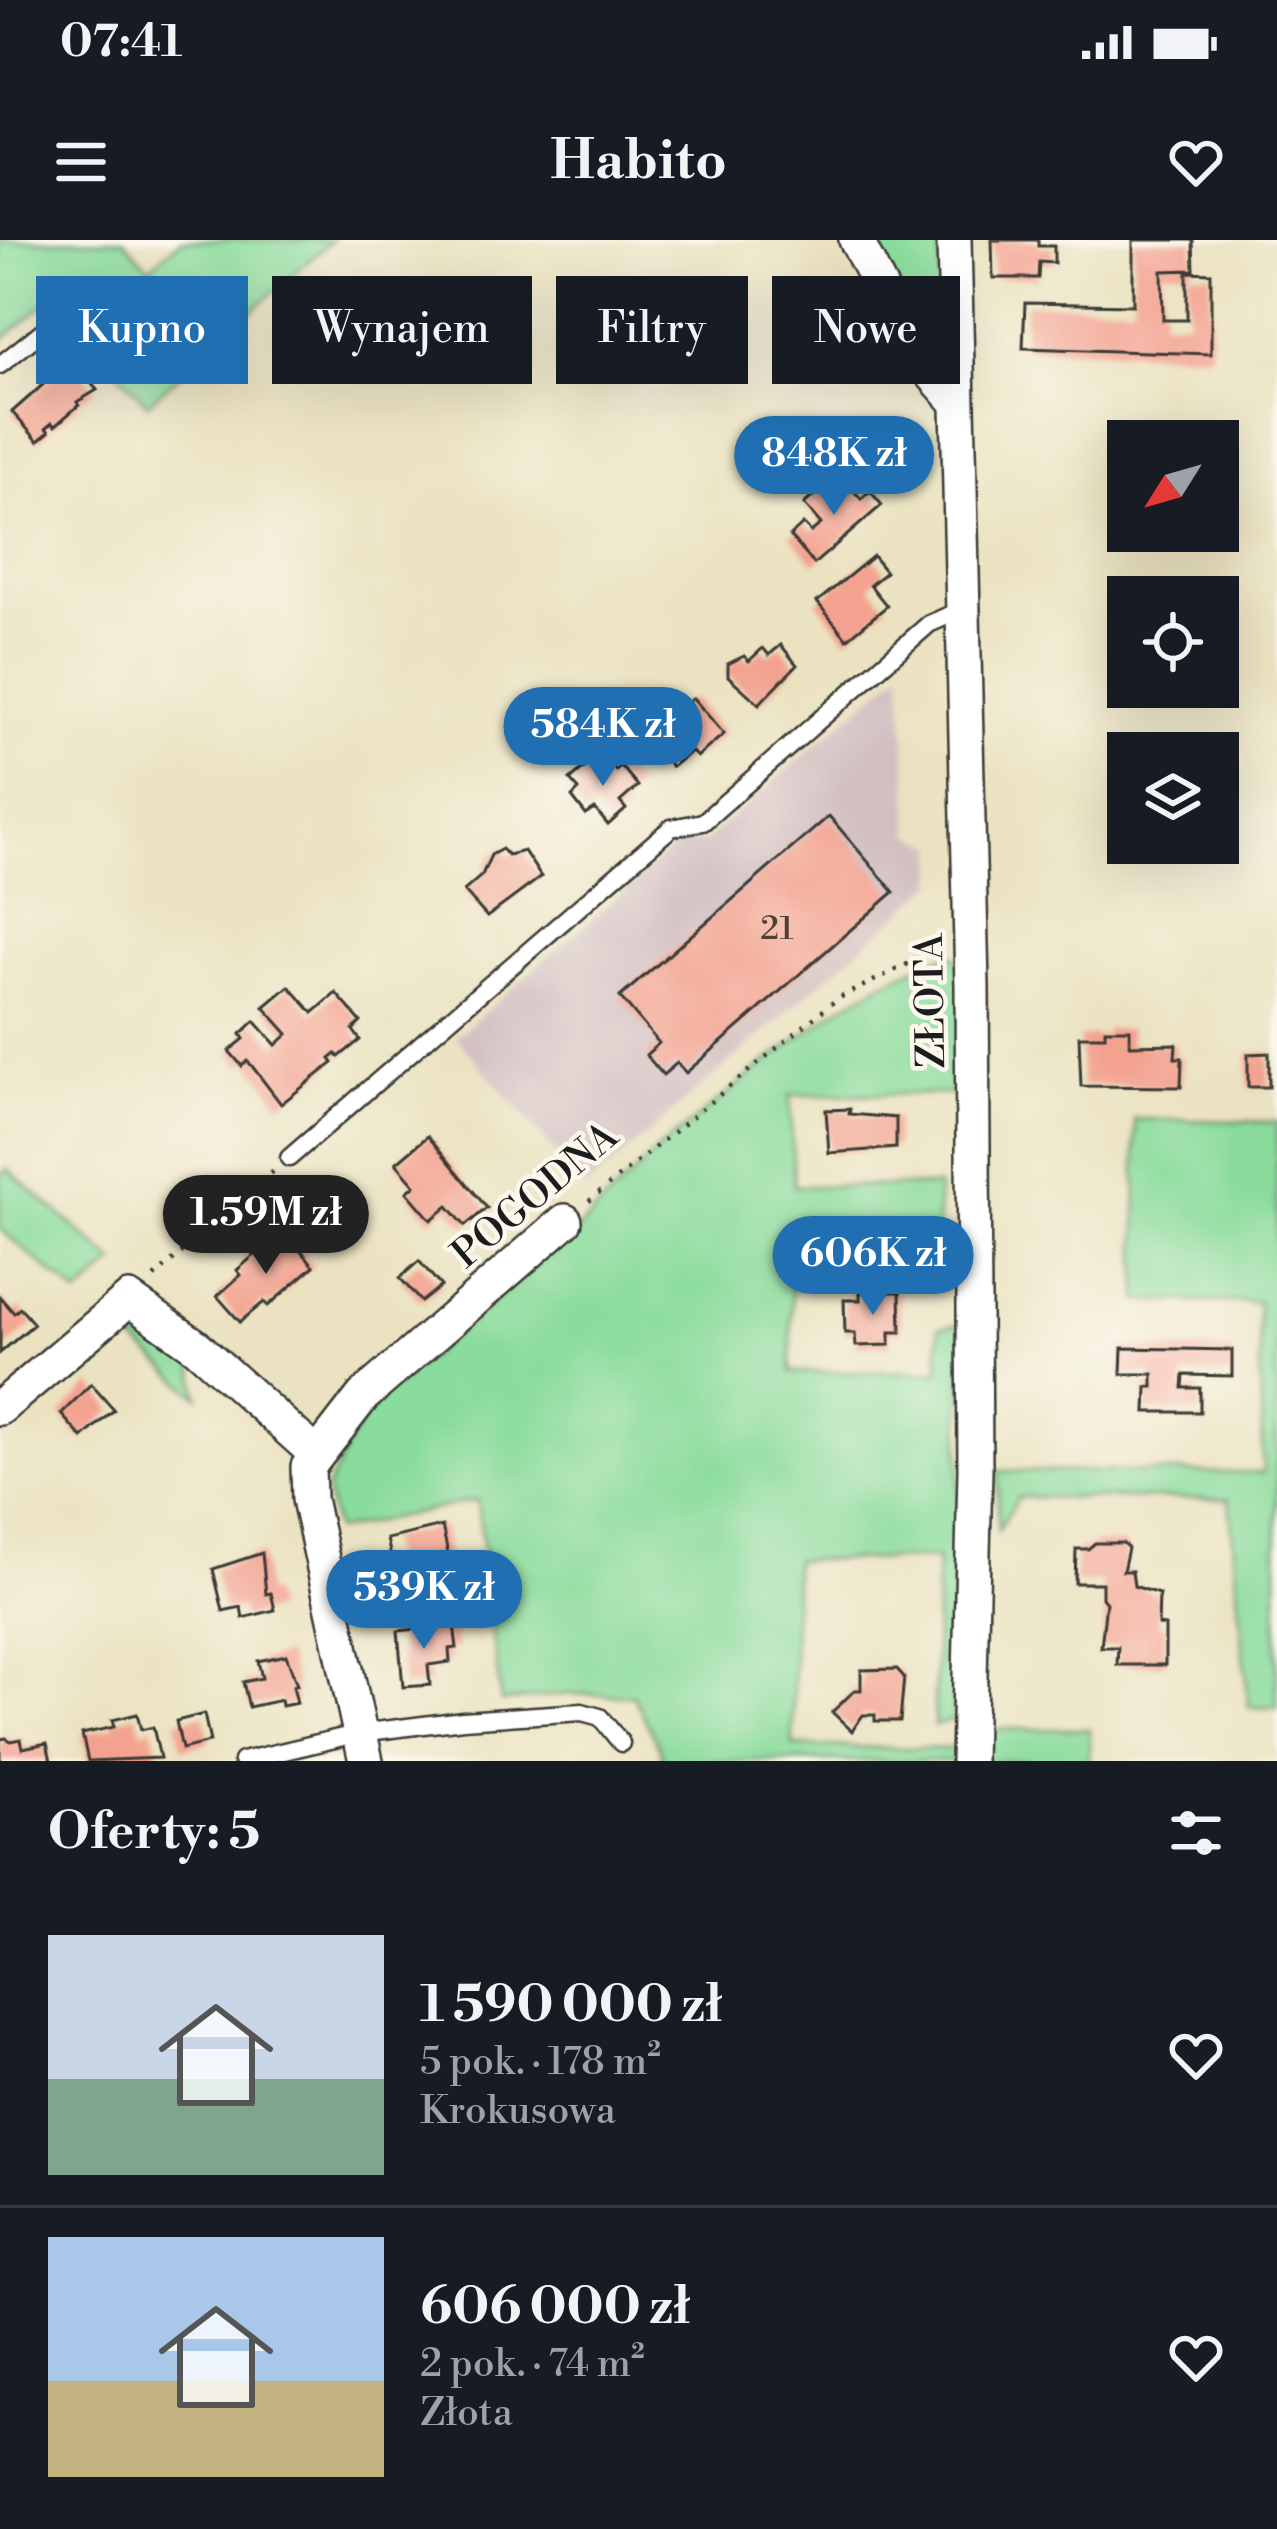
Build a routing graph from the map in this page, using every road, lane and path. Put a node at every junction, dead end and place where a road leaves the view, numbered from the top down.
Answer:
1 (856, 240) edge
2 (954, 240) edge
3 (36, 336) edge
4 (0, 365) edge
5 (957, 402) junction
6 (964, 609) junction
7 (971, 935) junction
8 (289, 1158) joint
9 (565, 1221) joint
10 (129, 1299) junction
11 (0, 1408) edge
12 (316, 1454) junction
13 (622, 1743) dead end
14 (363, 1747) edge
15 (242, 1761) edge
16 (968, 1761) edge

1 - 5 street
2 - 5 street, ZŁOTA
3 - 4 lane
5 - 6 street, ZŁOTA
6 - 7 street, ZŁOTA
6 - 8 lane
7 - 9 path, POGODNA
7 - 16 street, ZŁOTA
8 - 10 path
9 - 12 street, POGODNA
10 - 11 street
10 - 12 street
12 - 14 street
13 - 14 lane
14 - 15 lane

